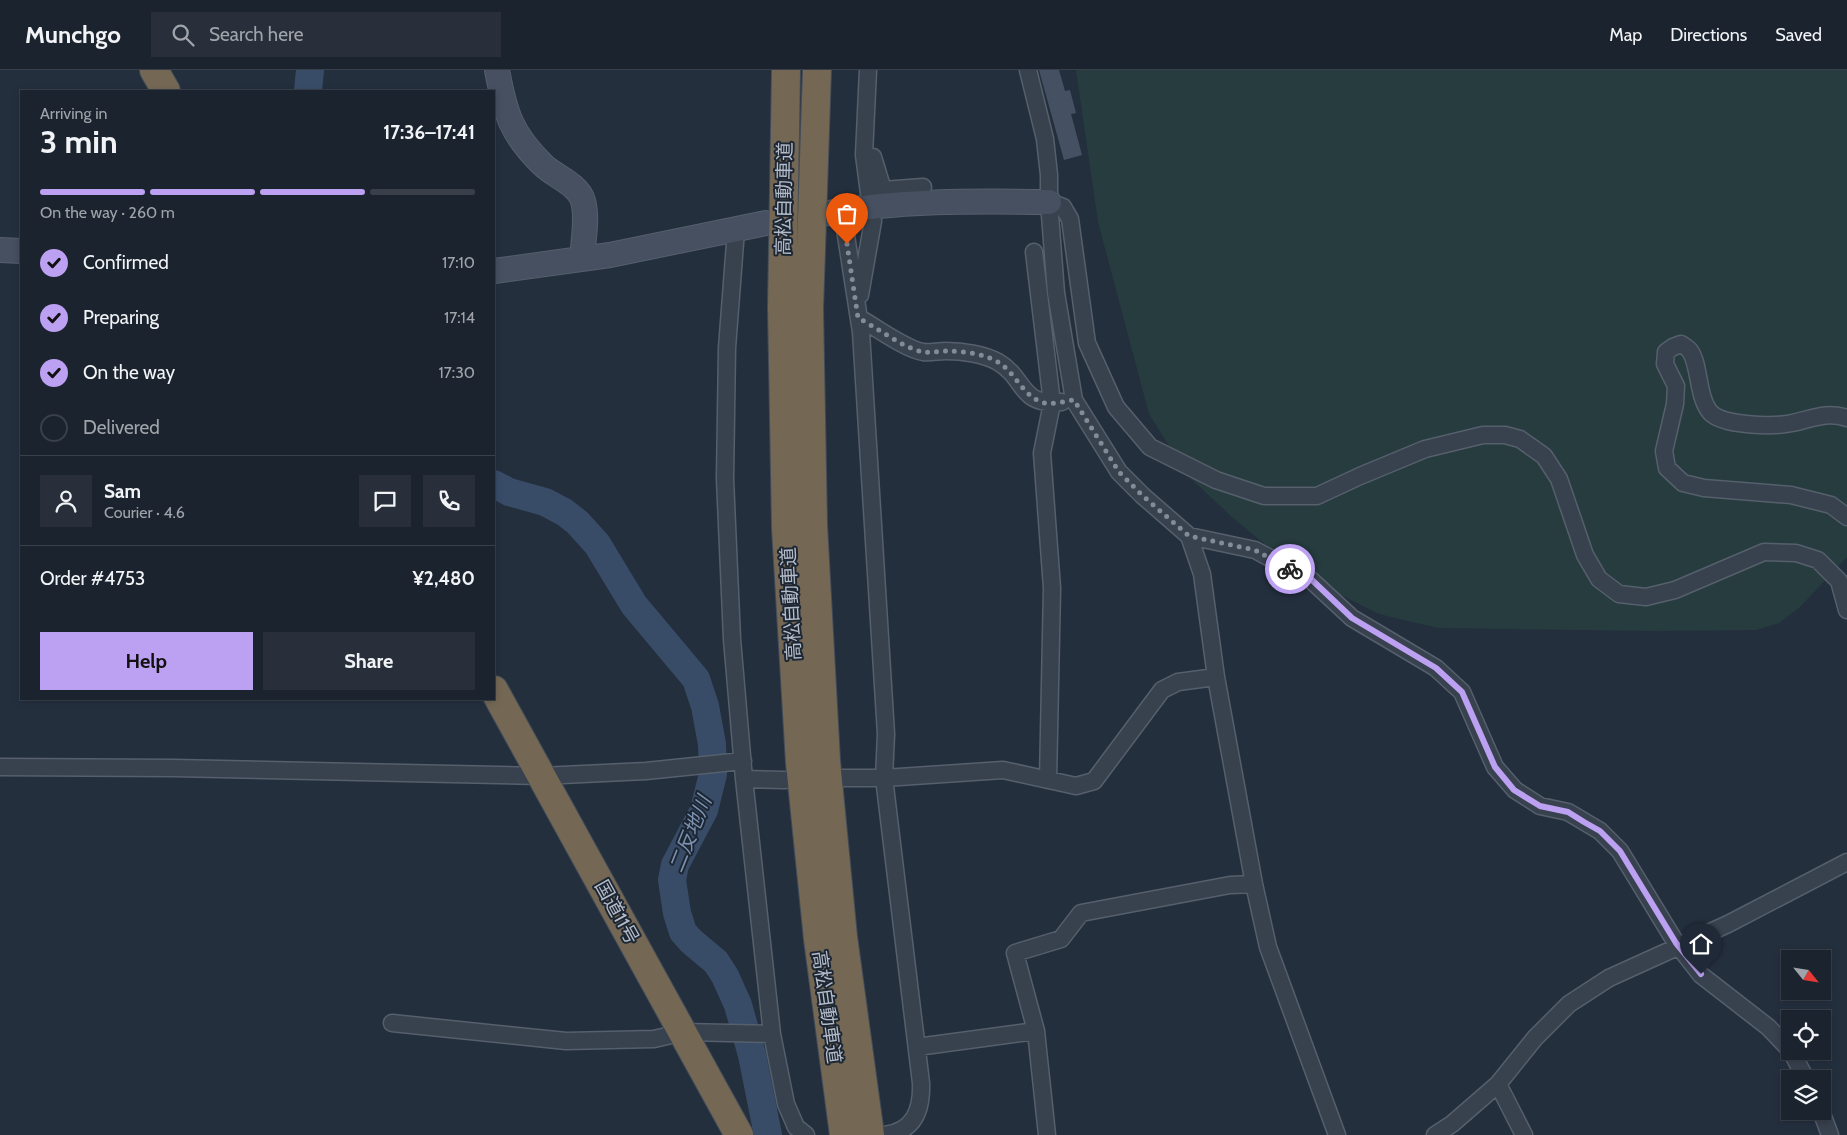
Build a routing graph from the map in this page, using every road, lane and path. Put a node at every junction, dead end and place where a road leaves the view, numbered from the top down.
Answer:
1 (154, 70) edge
2 (497, 70) edge
3 (786, 70) edge
4 (817, 70) edge
5 (868, 70) edge
6 (1028, 70) edge
7 (165, 90) edge
8 (865, 144) junction
9 (923, 187) dead end
10 (869, 193) dead end
11 (1049, 202) junction
12 (833, 212) joint
13 (872, 221) dead end
14 (766, 223) dead end
15 (736, 230) junction
16 (0, 250) edge
17 (20, 251) edge
18 (1034, 252) dead end
19 (582, 259) junction
20 (495, 271) edge
21 (858, 314) junction
22 (1074, 400) junction
23 (1052, 403) junction
24 (1847, 418) edge
25 (1847, 517) edge
26 (1189, 536) junction
27 (1847, 610) edge
28 (1216, 677) junction
29 (495, 692) edge
30 (743, 761) junction
31 (0, 767) edge
32 (541, 776) junction
33 (841, 778) dead end
34 (884, 778) junction
35 (744, 779) junction
36 (785, 780) dead end
37 (1048, 780) junction
38 (1847, 862) edge
39 (1254, 884) junction
40 (1678, 947) junction
41 (392, 1023) dead end
42 (1036, 1031) junction
43 (684, 1032) junction
44 (772, 1034) junction
45 (1781, 1041) edge
46 (917, 1047) junction
47 (1498, 1084) junction
48 (1824, 1120) edge
49 (872, 1133) edge
50 (739, 1135) edge
51 (806, 1135) edge
52 (1047, 1135) edge
53 (1337, 1135) edge
54 (1435, 1135) edge
55 (1524, 1135) edge
56 (1830, 1135) edge

1 - 7 highway
2 - 19 street
3 - 49 highway, 高松自動車道
4 - 49 highway, 高松自動車道
5 - 8 street
6 - 11 street
8 - 9 street
8 - 10 street
11 - 12 street
11 - 22 street
11 - 27 street
12 - 21 street
13 - 21 street
14 - 15 street
15 - 19 street
15 - 30 street
16 - 17 street
18 - 23 street
19 - 20 street
21 - 23 street
21 - 34 street
22 - 23 street
22 - 26 street
23 - 37 street
24 - 25 street
26 - 28 street
26 - 40 street
28 - 37 street
28 - 39 street
29 - 32 highway, 国道11号
30 - 32 street
30 - 35 street
31 - 32 street
32 - 43 highway, 国道11号
33 - 34 street
34 - 37 street
34 - 46 street
35 - 36 street
35 - 44 street
38 - 40 street
39 - 42 street
39 - 53 street
40 - 45 street
40 - 47 street
41 - 43 street
42 - 46 street
42 - 52 street
43 - 44 street
43 - 50 highway, 国道11号
44 - 51 street
46 - 49 street
47 - 54 street
47 - 55 street
48 - 56 street

